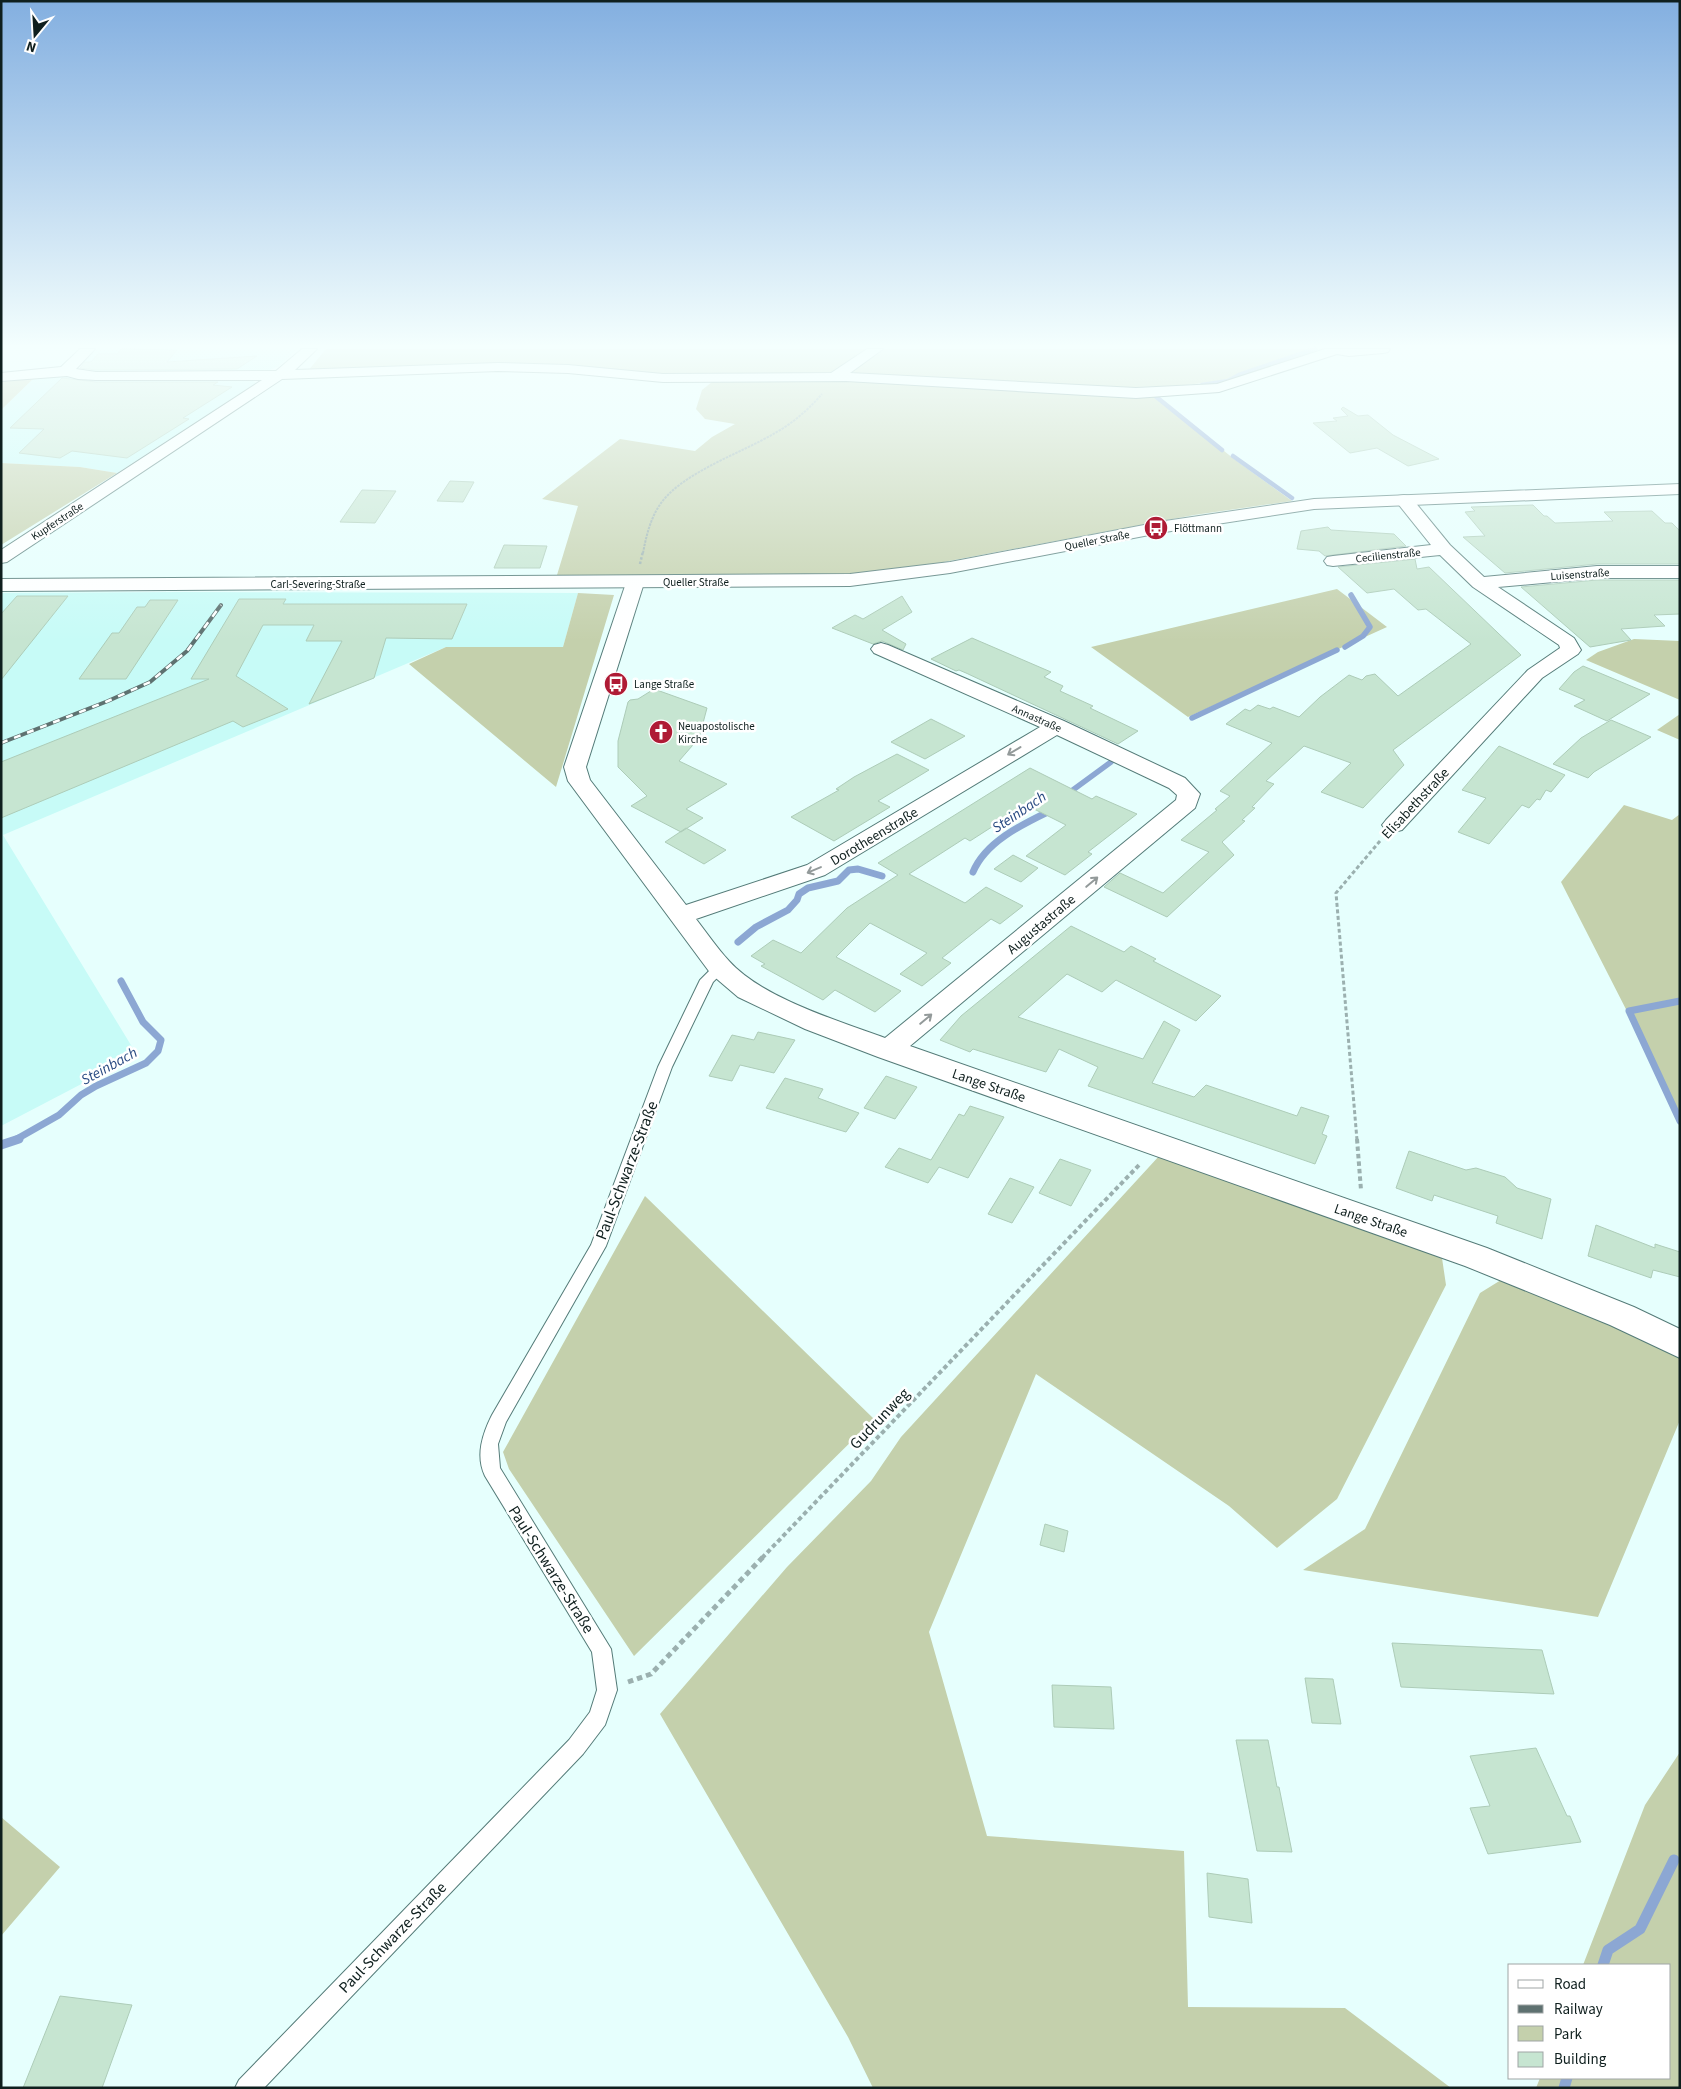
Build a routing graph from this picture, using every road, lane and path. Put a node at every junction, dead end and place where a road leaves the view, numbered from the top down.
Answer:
1 (171, 446) edge
2 (750, 446) edge
3 (1680, 489) edge
4 (1404, 500) junction
5 (1444, 549) junction
6 (1, 558) edge
7 (1333, 560) dead end
8 (1680, 572) edge
9 (636, 583) junction
10 (1480, 583) junction
11 (1, 585) edge
12 (881, 648) dead end
13 (1056, 726) junction
14 (1189, 794) joint
15 (1394, 825) joint
16 (680, 916) junction
17 (720, 968) junction
18 (888, 1050) junction
19 (1159, 1144) junction
20 (1363, 1217) junction
21 (1680, 1344) edge
22 (607, 1690) junction
23 (247, 2088) edge

1 - 6 street, Kupferstraße
2 - 9 path
3 - 4 street, Queller Straße
4 - 5 street, Elisabethstraße
4 - 9 street, Queller Straße
5 - 7 street, Cecilienstraße
5 - 10 street, Elisabethstraße
8 - 10 street, Luisenstraße
9 - 11 street, Carl-Severing-Straße
9 - 16 street, Lange Straße
10 - 15 street, Elisabethstraße
12 - 13 street, Annastraße
13 - 14 street, Annastraße
13 -> 16 street, Dorotheenstraße
18 -> 14 street, Augustastraße
15 - 20 path, Elisabethstraße
16 - 17 street, Lange Straße
17 - 18 street, Lange Straße
17 - 22 lane, Paul-Schwarze-Straße
18 - 19 street, Lange Straße
19 - 20 street, Lange Straße
19 - 22 path, Gudrunweg
20 - 21 street, Lange Straße
22 - 23 lane, Paul-Schwarze-Straße

